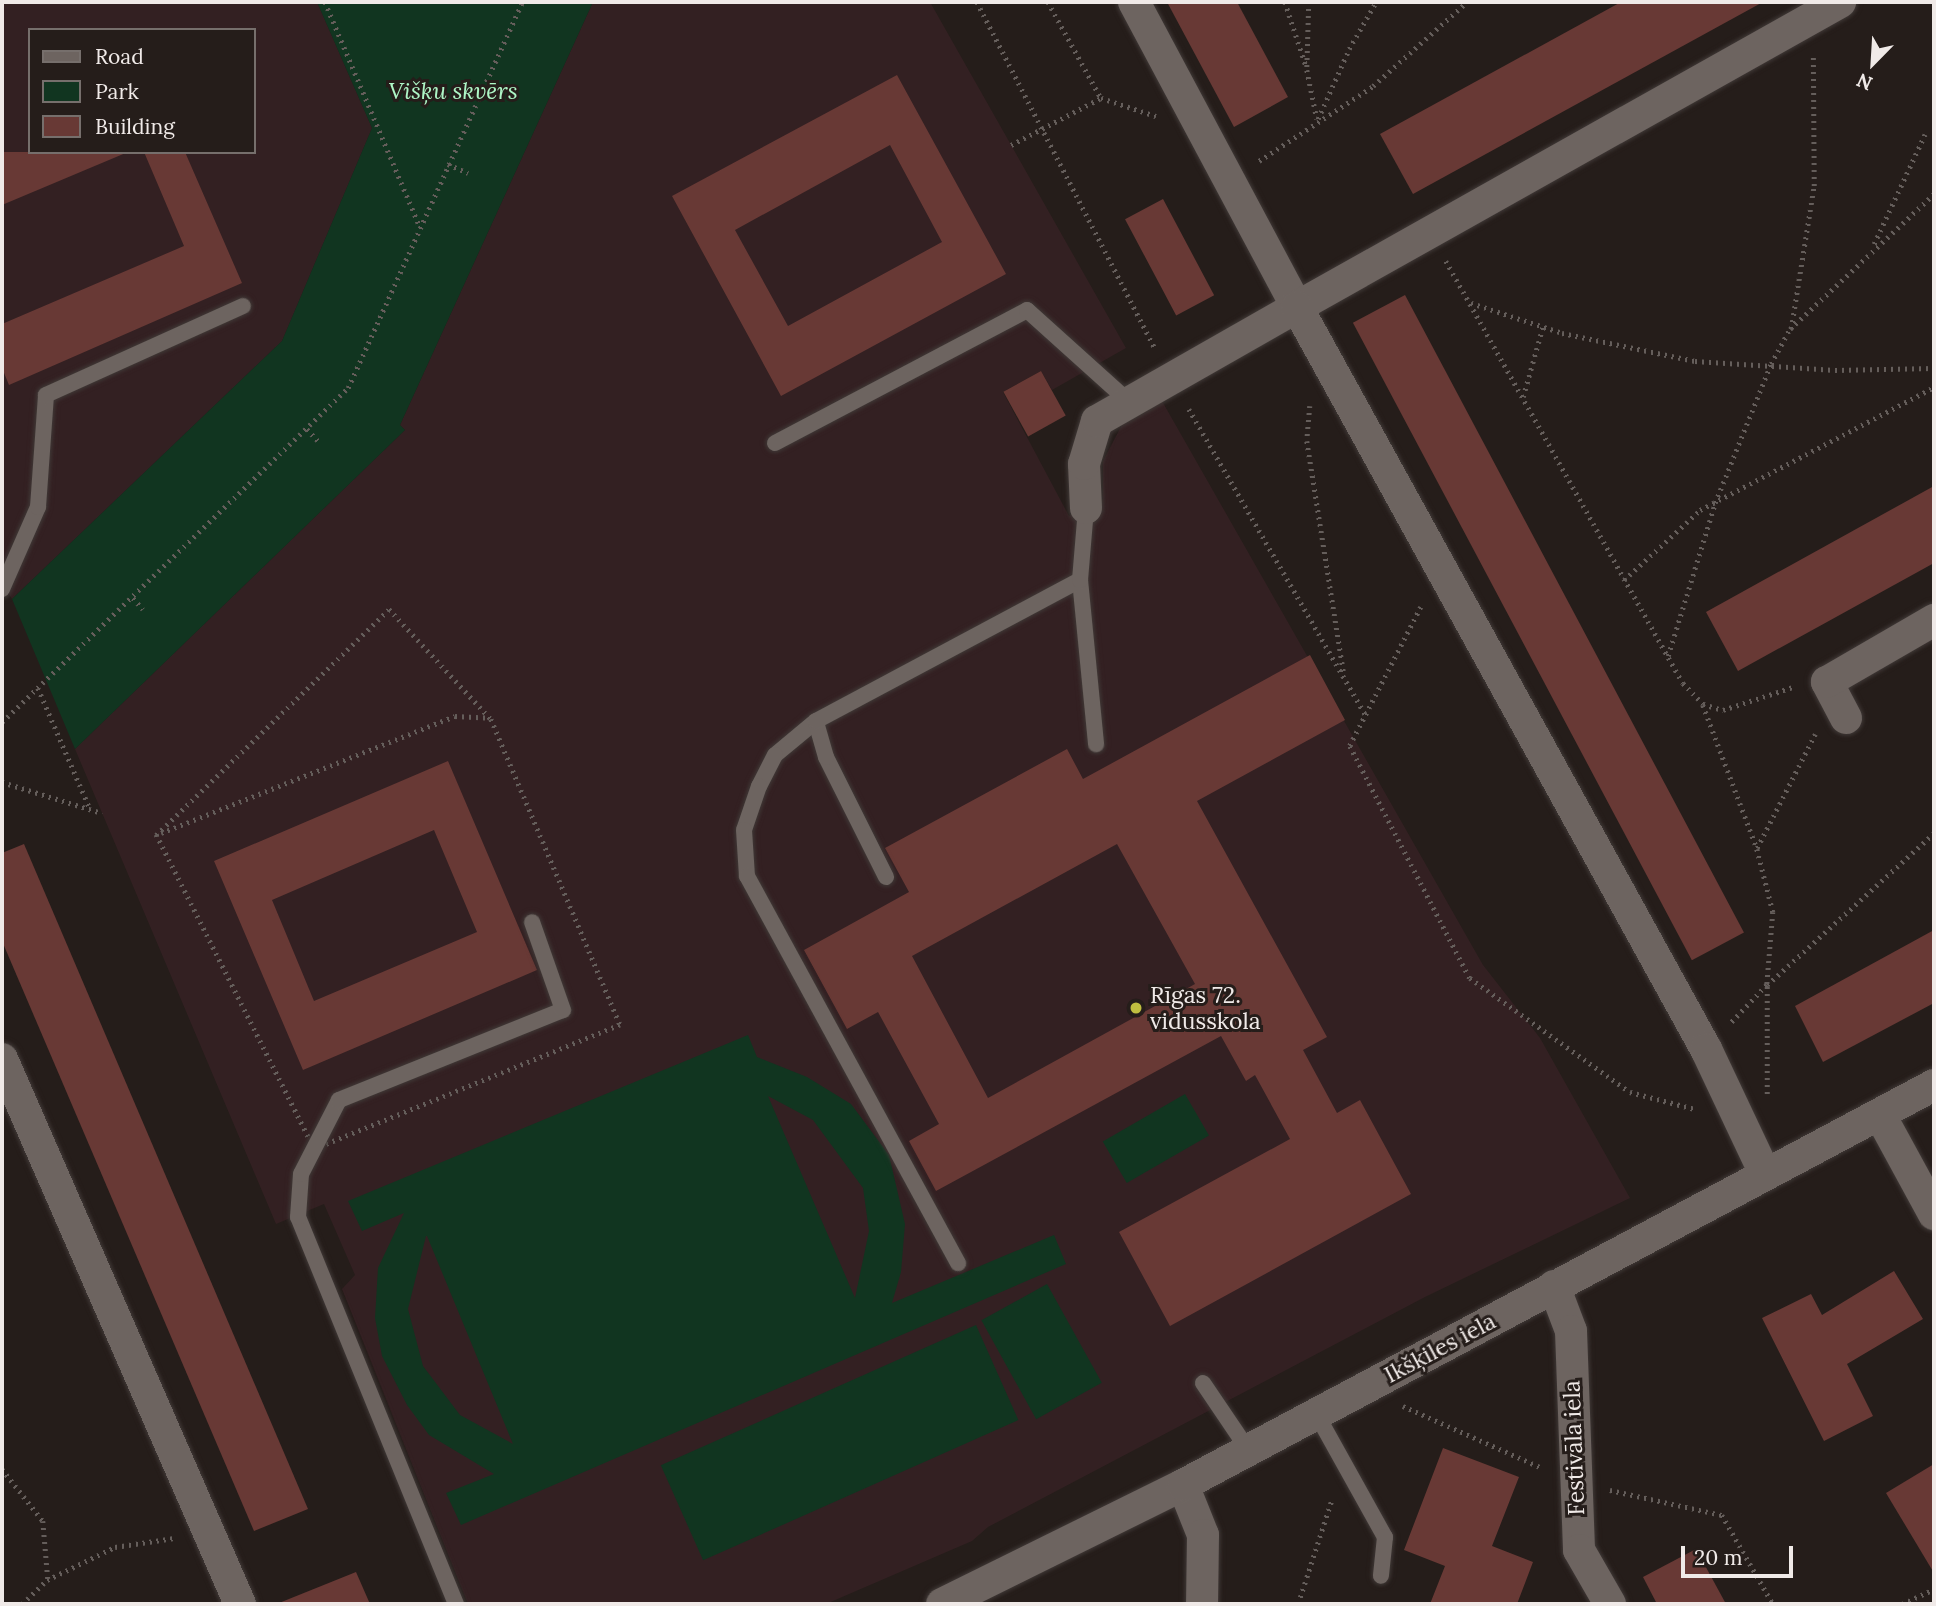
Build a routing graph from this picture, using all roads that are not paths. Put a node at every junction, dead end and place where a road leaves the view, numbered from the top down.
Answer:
1 (1135, 2) edge
2 (1840, 2) edge
3 (243, 306) dead end
4 (1297, 307) junction
5 (1128, 401) junction
6 (775, 443) dead end
7 (1086, 508) joint
8 (1080, 580) junction
9 (2, 589) edge
10 (1934, 620) edge
11 (1838, 703) road end
12 (816, 721) junction
13 (1096, 744) dead end
14 (886, 877) dead end
15 (532, 922) dead end
16 (2, 1059) edge
17 (1934, 1086) edge
18 (12, 1109) edge
19 (1881, 1115) junction
20 (1765, 1174) junction
21 (1934, 1214) edge
22 (958, 1264) dead end
23 (1554, 1286) junction
24 (1203, 1383) dead end
25 (1317, 1415) junction
26 (1249, 1451) junction
27 (1183, 1485) junction
28 (1381, 1576) dead end
29 (240, 1604) edge
30 (456, 1604) edge
31 (942, 1604) edge
32 (1202, 1604) edge
33 (1610, 1604) edge

1 - 4 street
2 - 4 street
3 - 9 lane
4 - 5 street
4 - 20 street
5 - 6 lane
5 - 7 street
7 - 8 lane
8 - 12 lane
8 - 13 lane
10 - 11 street
12 - 14 lane
12 - 22 lane
15 - 30 lane
16 - 18 street
17 - 19 street, Ikšķiles iela
18 - 29 street
19 - 20 street, Ikšķiles iela
19 - 21 street
20 - 23 street, Ikšķiles iela
23 - 25 street, Ikšķiles iela
23 - 33 street, Festivāla iela
24 - 26 lane
25 - 26 street, Ikšķiles iela
25 - 28 lane
26 - 27 street, Ikšķiles iela
27 - 31 street, Ikšķiles iela
27 - 32 street

